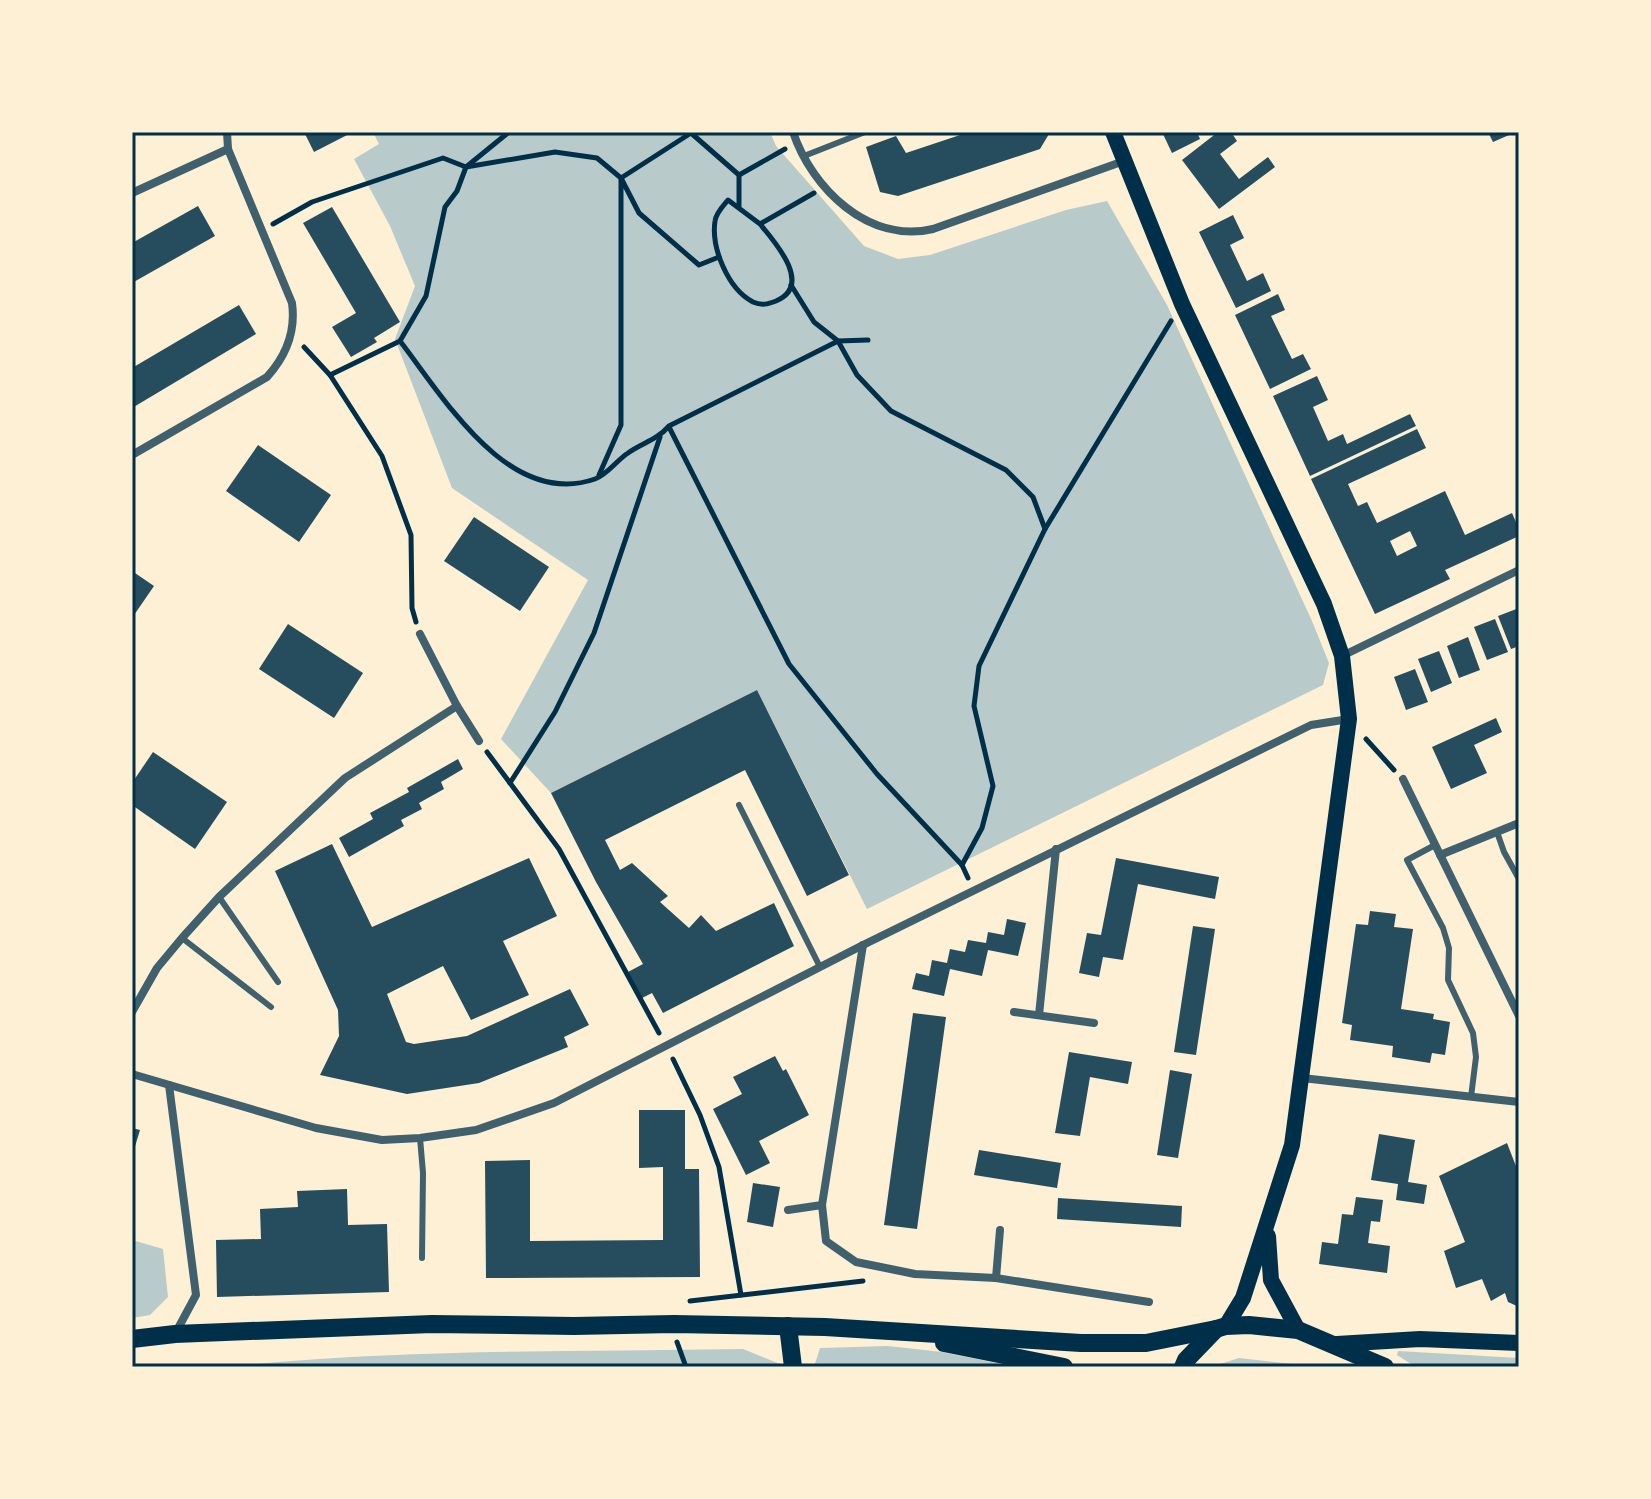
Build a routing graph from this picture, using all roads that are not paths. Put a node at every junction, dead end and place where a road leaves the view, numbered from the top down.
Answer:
1 (227, 132) edge
2 (793, 132) edge
3 (865, 132) edge
4 (1113, 132) edge
5 (228, 149) junction
6 (804, 156) junction
7 (1124, 161) junction
8 (132, 193) edge
9 (132, 455) edge
10 (1519, 570) edge
11 (420, 634) road end
12 (1342, 656) junction
13 (457, 706) junction
14 (1349, 719) junction
15 (479, 741) road end
16 (1403, 779) road end
17 (739, 805) dead end
18 (1519, 823) edge
19 (1497, 832) junction
20 (1435, 845) junction
21 (1056, 849) junction
22 (1440, 855) junction
23 (1519, 879) edge
24 (219, 897) junction
25 (182, 938) junction
26 (863, 945) junction
27 (820, 967) junction
28 (278, 982) dead end
29 (271, 1007) dead end
30 (132, 1012) edge
31 (1014, 1012) dead end
32 (1039, 1015) junction
33 (1519, 1016) edge
34 (1094, 1023) dead end
35 (132, 1074) edge
36 (1302, 1078) junction
37 (169, 1085) junction
38 (1471, 1097) junction
39 (1519, 1102) edge
40 (420, 1138) junction
41 (822, 1205) junction
42 (788, 1210) dead end
43 (1267, 1227) junction
44 (1000, 1230) dead end
45 (422, 1258) dead end
46 (996, 1278) junction
47 (1149, 1302) dead end
48 (788, 1326) junction
49 (1221, 1328) junction
50 (862, 1329) junction
51 (1298, 1330) junction
52 (175, 1334) junction
53 (132, 1339) edge
54 (1519, 1343) edge
55 (1337, 1344) junction
56 (793, 1367) edge
57 (1064, 1367) edge
58 (1183, 1367) edge
59 (1385, 1367) edge

1 - 5 street
2 - 6 street
3 - 6 lane
4 - 7 main road
5 - 8 street
5 - 9 street
6 - 7 street
7 - 12 main road
10 - 12 street
11 - 13 street
12 - 14 main road
13 - 15 street
13 - 24 street
14 - 21 street
14 - 36 main road
16 - 20 street
17 - 27 lane
18 - 19 street
19 - 22 street
19 - 23 lane
20 - 22 street
20 - 38 lane
21 - 26 street
21 - 32 street
22 - 33 street
24 - 25 street
24 - 28 lane
25 - 29 lane
25 - 30 street
26 - 27 street
26 - 41 street
27 - 40 street
31 - 32 street
32 - 34 street
35 - 37 street
36 - 38 street
36 - 43 main road
37 - 40 street
37 - 52 street
38 - 39 street
40 - 45 lane
41 - 42 street
41 - 46 street
43 - 49 main road
43 - 51 main road
44 - 46 street
46 - 47 street
48 - 50 highway
48 - 52 highway
48 - 56 highway
49 - 50 highway
49 - 51 highway
49 - 58 highway
50 - 57 highway
51 - 55 highway
52 - 53 highway
54 - 55 main road
55 - 59 highway

